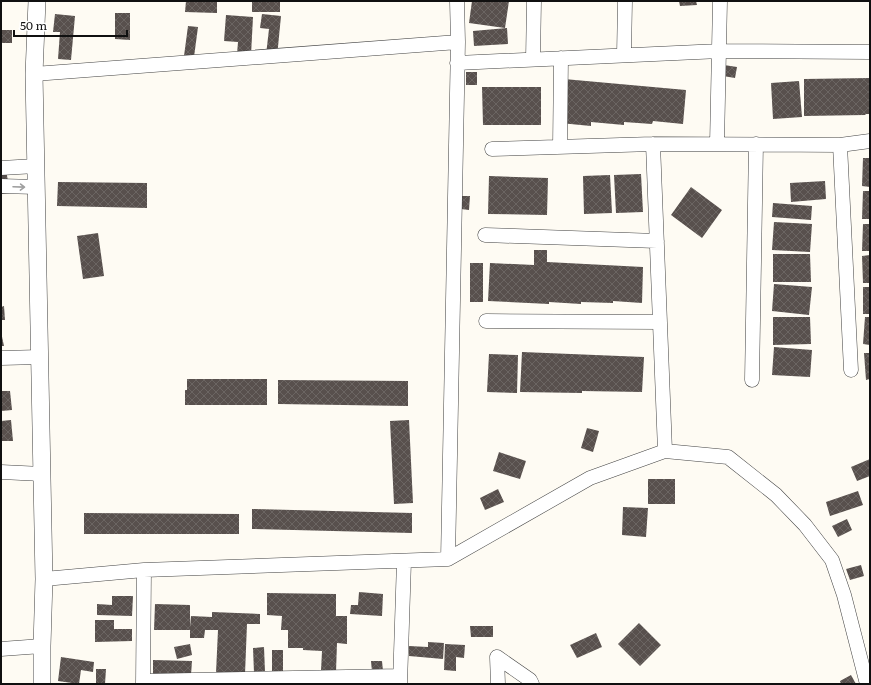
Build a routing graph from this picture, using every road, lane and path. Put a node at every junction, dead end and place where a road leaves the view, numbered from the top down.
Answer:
1 (37, 1) edge
2 (458, 1) edge
3 (534, 1) edge
4 (625, 1) edge
5 (720, 1) edge
6 (458, 42) junction
7 (720, 51) junction
8 (870, 52) edge
9 (624, 55) junction
10 (561, 58) junction
11 (533, 59) junction
12 (457, 63) junction
13 (34, 74) junction
14 (870, 141) edge
15 (653, 144) junction
16 (717, 144) junction
17 (756, 144) junction
18 (840, 144) junction
19 (560, 146) junction
20 (492, 149) dead end
21 (36, 166) junction
22 (1, 168) edge
23 (1, 186) edge
24 (36, 187) junction
25 (485, 235) dead end
26 (657, 241) junction
27 (486, 321) dead end
28 (660, 322) junction
29 (40, 357) junction
30 (1, 358) edge
31 (851, 370) dead end
32 (752, 380) dead end
33 (666, 451) junction
34 (1, 472) edge
35 (42, 474) junction
36 (448, 559) junction
37 (404, 560) junction
38 (144, 570) junction
39 (44, 579) junction
40 (42, 646) junction
41 (1, 649) edge
42 (400, 680) edge
43 (143, 683) edge
44 (42, 684) edge
45 (498, 684) edge
46 (532, 684) edge
47 (867, 684) edge

1 - 13 street
2 - 6 street
3 - 11 street
4 - 9 street
5 - 7 street
6 - 12 street
6 - 13 street
7 - 8 street
7 - 9 street
7 - 16 street
9 - 10 street
10 - 11 street
10 - 19 street
11 - 12 street
12 - 36 street
13 - 21 street
14 - 18 street
15 - 16 street
15 - 19 street
15 - 26 street
16 - 17 street
17 - 18 street
17 - 32 street
18 - 31 street
19 - 20 street
21 - 22 street
21 - 24 street
23 -> 24 street
24 - 29 street
25 - 26 street
26 - 28 street
27 - 28 street
28 - 33 street
29 - 30 street
29 - 35 street
33 - 36 street
33 - 47 street
34 - 35 street
35 - 39 street
36 - 37 street
37 - 38 street
37 - 42 street
38 - 39 street
38 - 43 street
39 - 40 street
40 - 41 street
40 - 44 street
42 - 43 street
45 - 46 street

